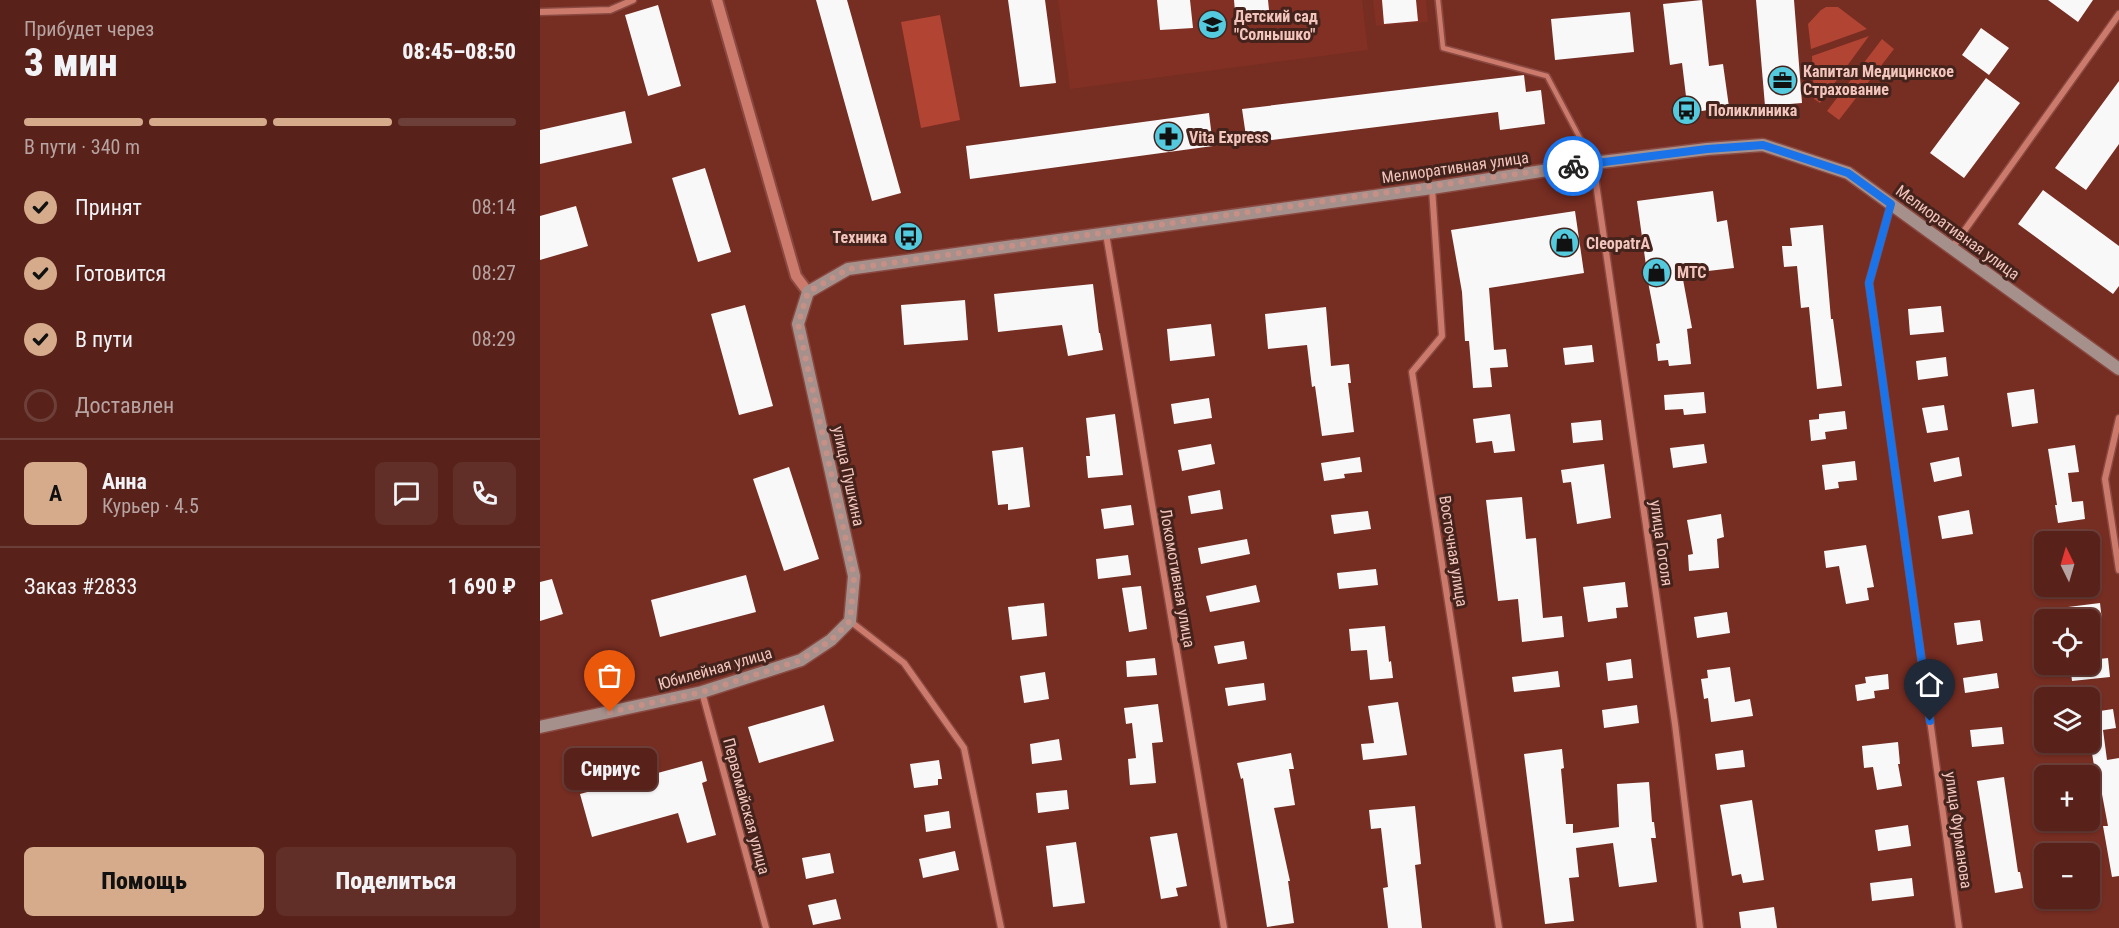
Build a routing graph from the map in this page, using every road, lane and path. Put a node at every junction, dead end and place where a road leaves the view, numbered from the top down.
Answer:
1 (633, 0) edge
2 (717, 0) edge
3 (1438, 0) edge
4 (540, 12) edge
5 (2119, 14) edge
6 (1593, 163) junction
7 (1432, 188) junction
8 (1891, 204) junction
9 (1106, 233) junction
10 (1952, 248) junction
11 (808, 292) junction
12 (2119, 369) edge
13 (2119, 418) edge
14 (2119, 570) edge
15 (850, 621) junction
16 (702, 692) junction
17 (540, 727) edge
18 (766, 928) edge
19 (1001, 928) edge
20 (1224, 928) edge
21 (1499, 928) edge
22 (1700, 928) edge
23 (1959, 928) edge

1 - 4 street
2 - 11 street
3 - 6 lane
5 - 10 street
6 - 7 main road, Мелиоративная улица
6 - 8 main road, Мелиоративная улица
6 - 22 street, улица Гоголя
7 - 9 main road, Мелиоративная улица
7 - 21 street, Восточная улица
8 - 10 main road, Мелиоративная улица
8 - 23 street, улица Фурманова
9 - 11 main road, Мелиоративная улица
9 - 20 street, Локомотивная улица
10 - 12 main road, Мелиоративная улица
11 - 15 main road, улица Пушкина
13 - 14 street
15 - 16 main road, Юбилейная улица
15 - 19 street
16 - 17 main road, Юбилейная улица
16 - 18 street, Первомайская улица

